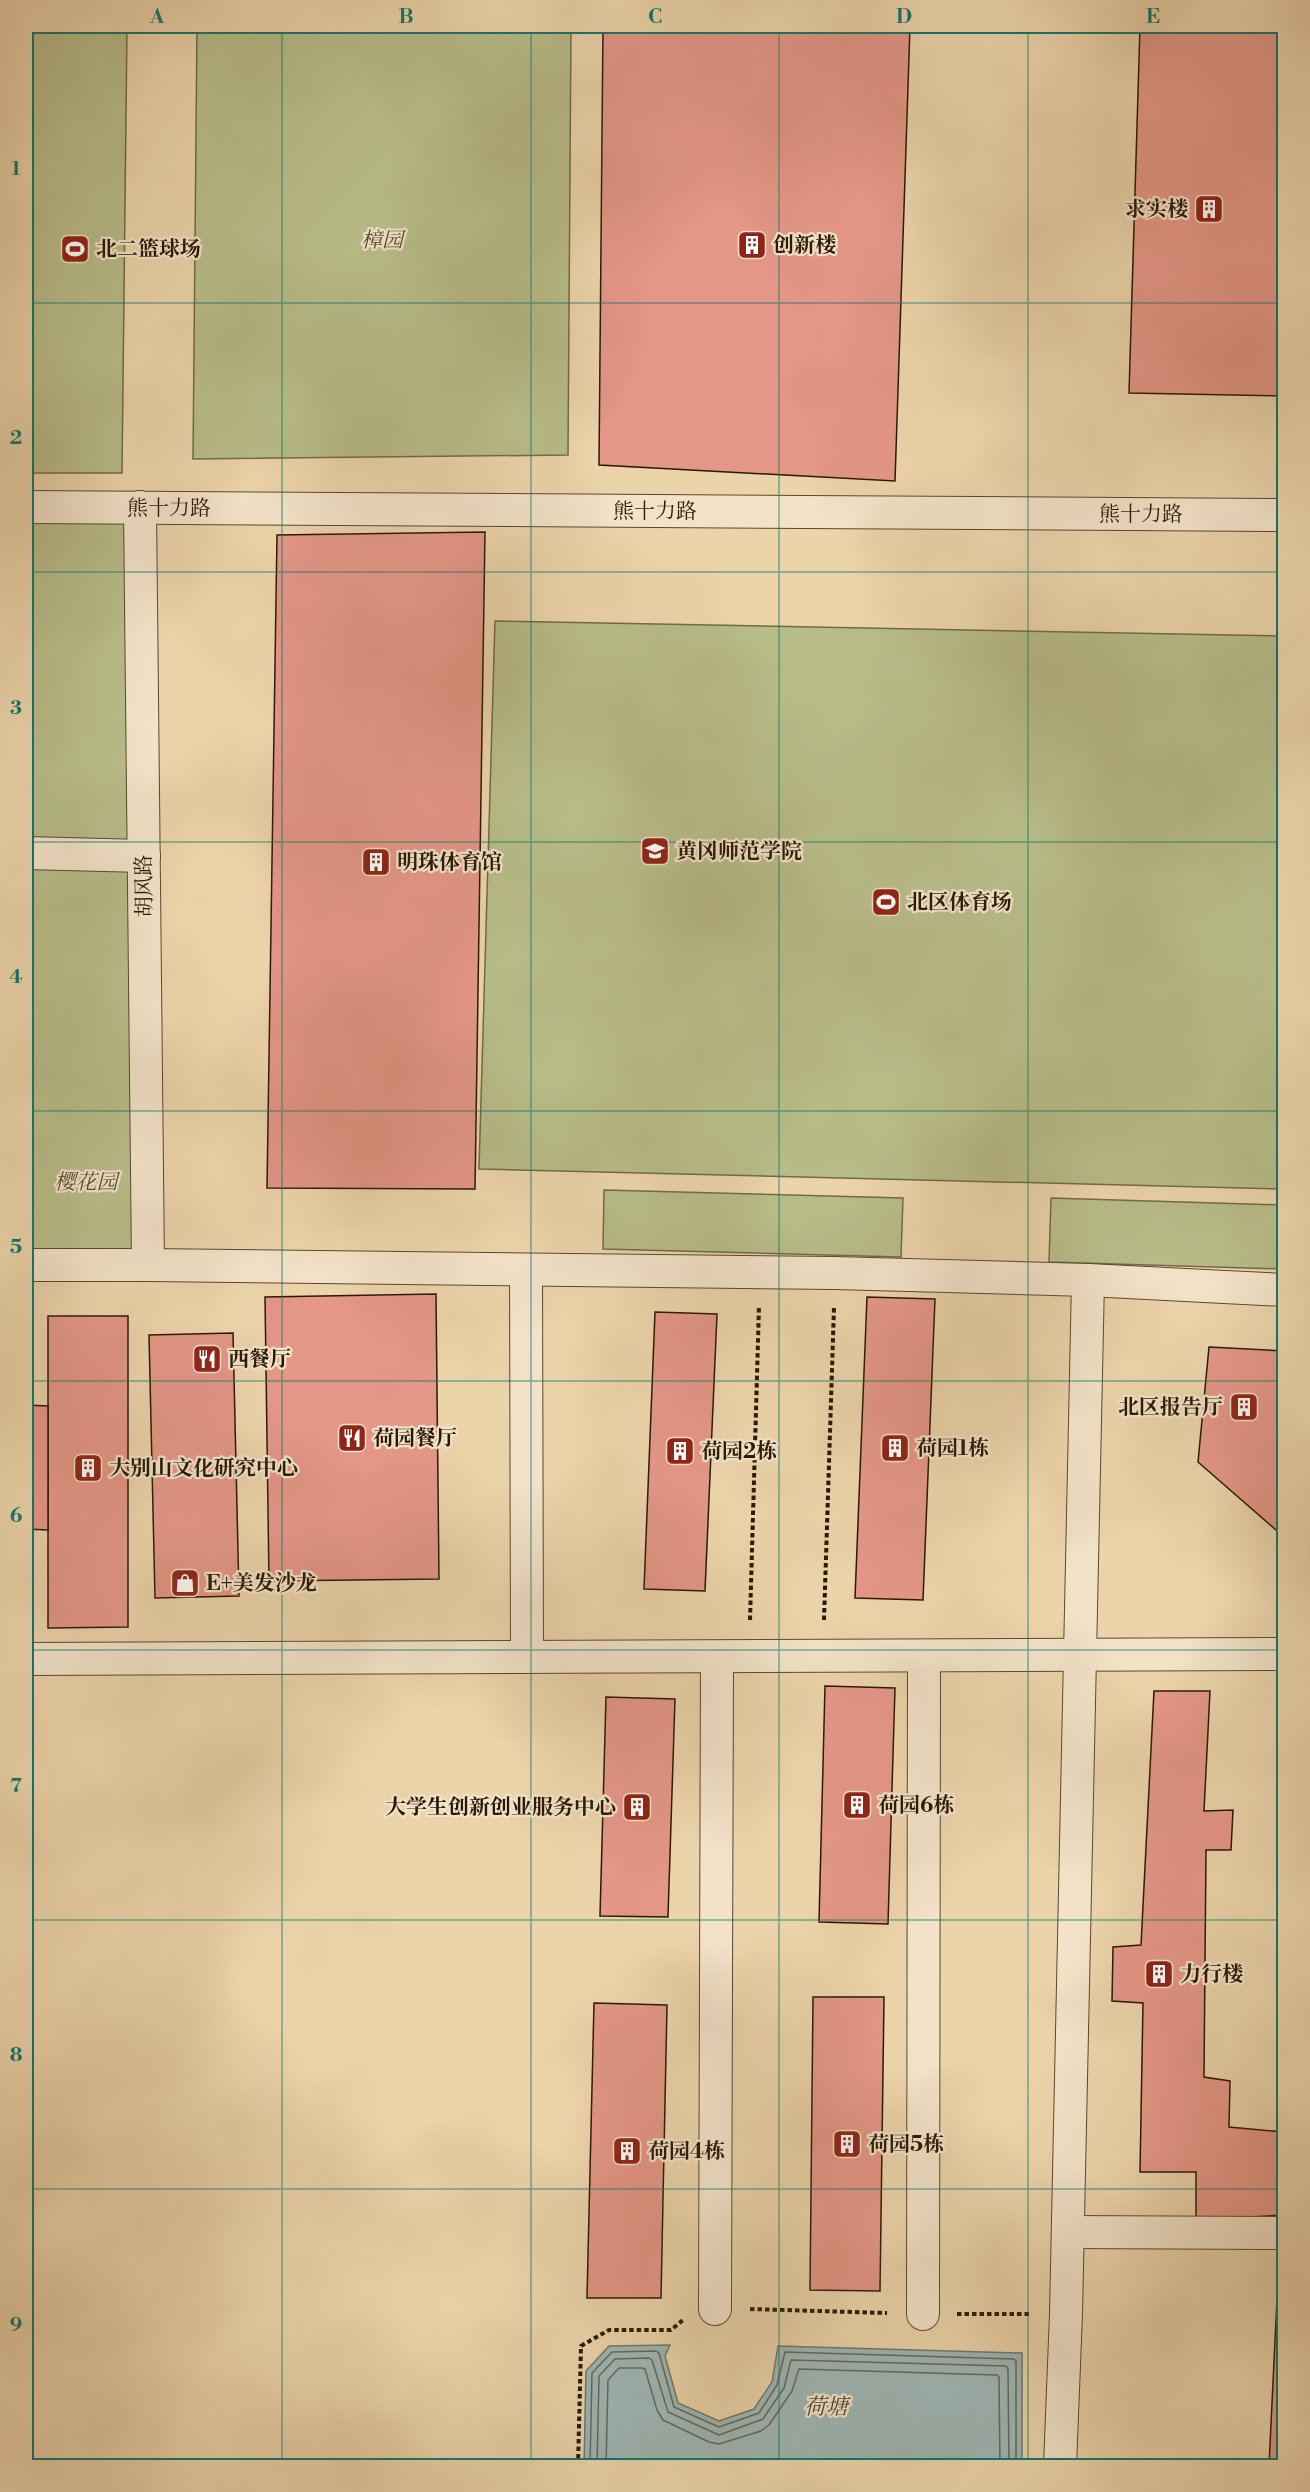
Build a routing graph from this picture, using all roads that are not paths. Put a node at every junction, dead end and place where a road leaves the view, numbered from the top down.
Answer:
1 (26, 507) edge
2 (140, 507) junction
3 (1284, 515) edge
4 (26, 853) edge
5 (144, 856) junction
6 (26, 1265) edge
7 (148, 1265) junction
8 (526, 1270) junction
9 (1088, 1280) junction
10 (1284, 1290) edge
11 (1284, 1654) edge
12 (1080, 1655) junction
13 (924, 1656) junction
14 (717, 1657) junction
15 (527, 1658) junction
16 (26, 1659) edge
17 (1068, 2232) junction
18 (1284, 2233) edge
19 (715, 2308) road end
20 (923, 2314) road end
21 (1060, 2466) edge

1 - 2 street, 熊十力路
2 - 3 street, 熊十力路
2 - 5 street, 胡风路
4 - 5 street
5 - 7 street, 胡风路
6 - 7 street
7 - 8 street
8 - 9 street
8 - 15 street
9 - 10 street
9 - 12 street
11 - 12 street
12 - 13 street
12 - 17 street
13 - 14 street
13 - 20 street
14 - 15 street
14 - 19 street
15 - 16 street
17 - 18 street
17 - 21 street

